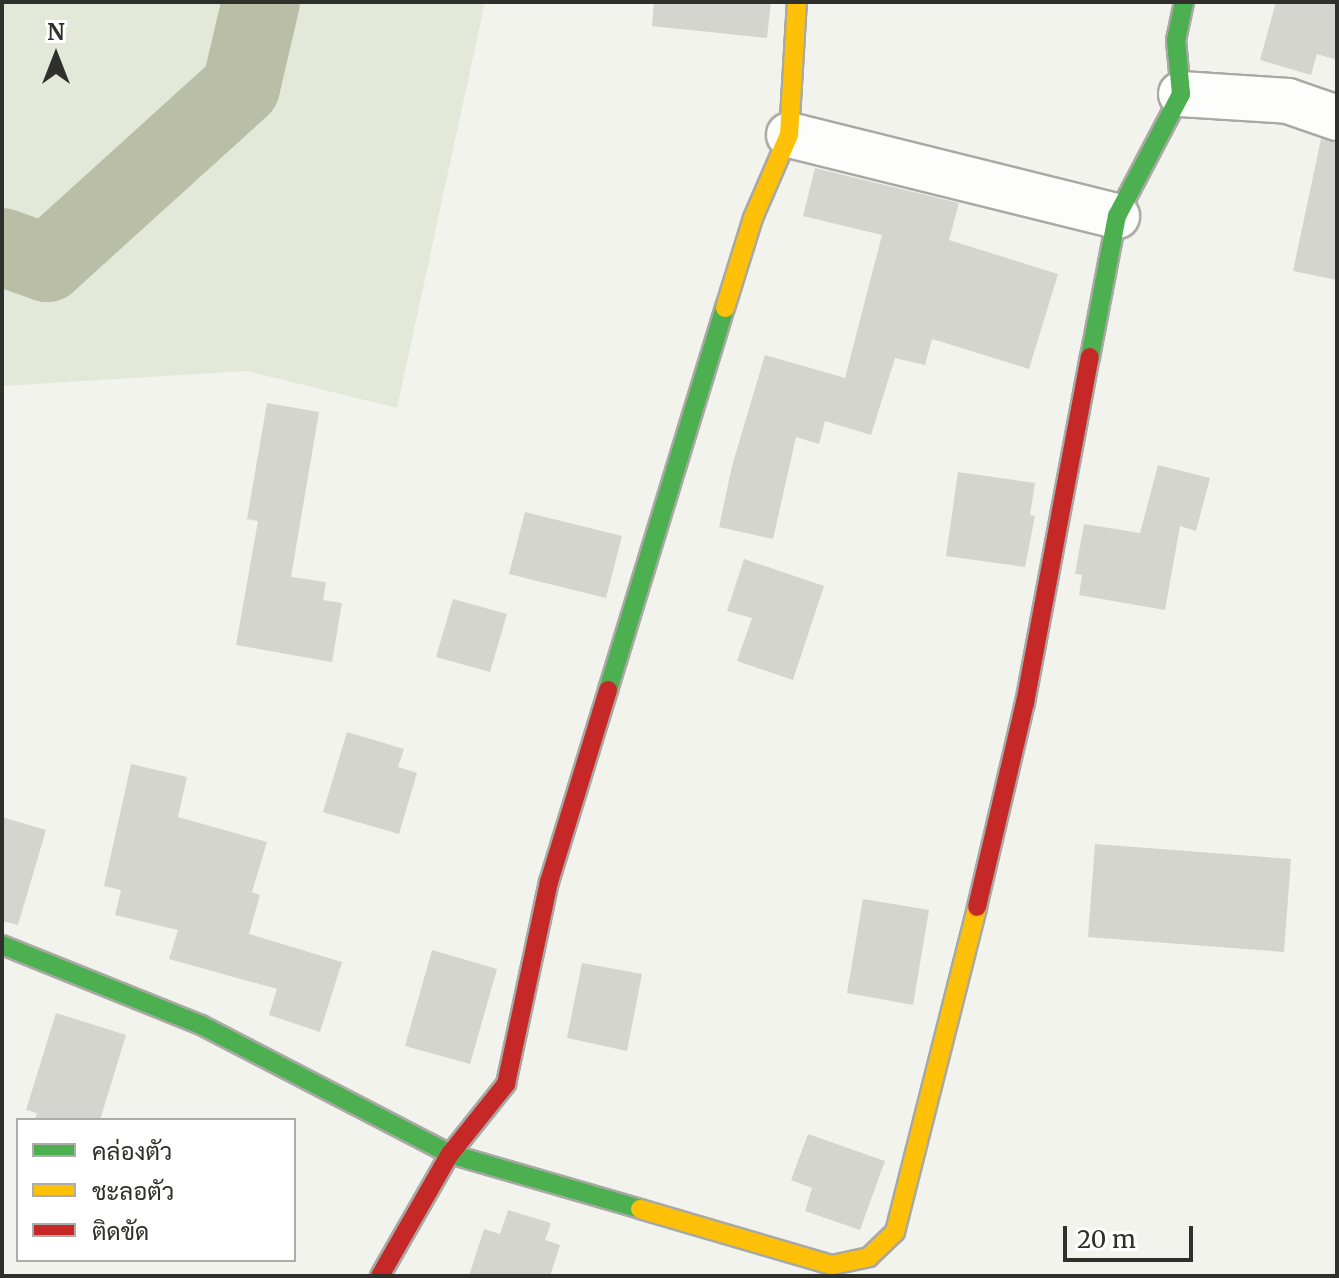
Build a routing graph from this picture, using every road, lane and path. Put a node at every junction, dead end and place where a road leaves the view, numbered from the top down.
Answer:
1 (797, 2) edge
2 (1184, 2) edge
3 (1181, 94) junction
4 (1337, 118) edge
5 (789, 135) junction
6 (1117, 216) junction
7 (2, 945) edge
8 (450, 1154) junction
9 (380, 1276) edge

1 - 5 street
2 - 3 street
3 - 4 street
3 - 6 street
5 - 6 street
5 - 8 street
6 - 8 street
7 - 8 street
8 - 9 street

